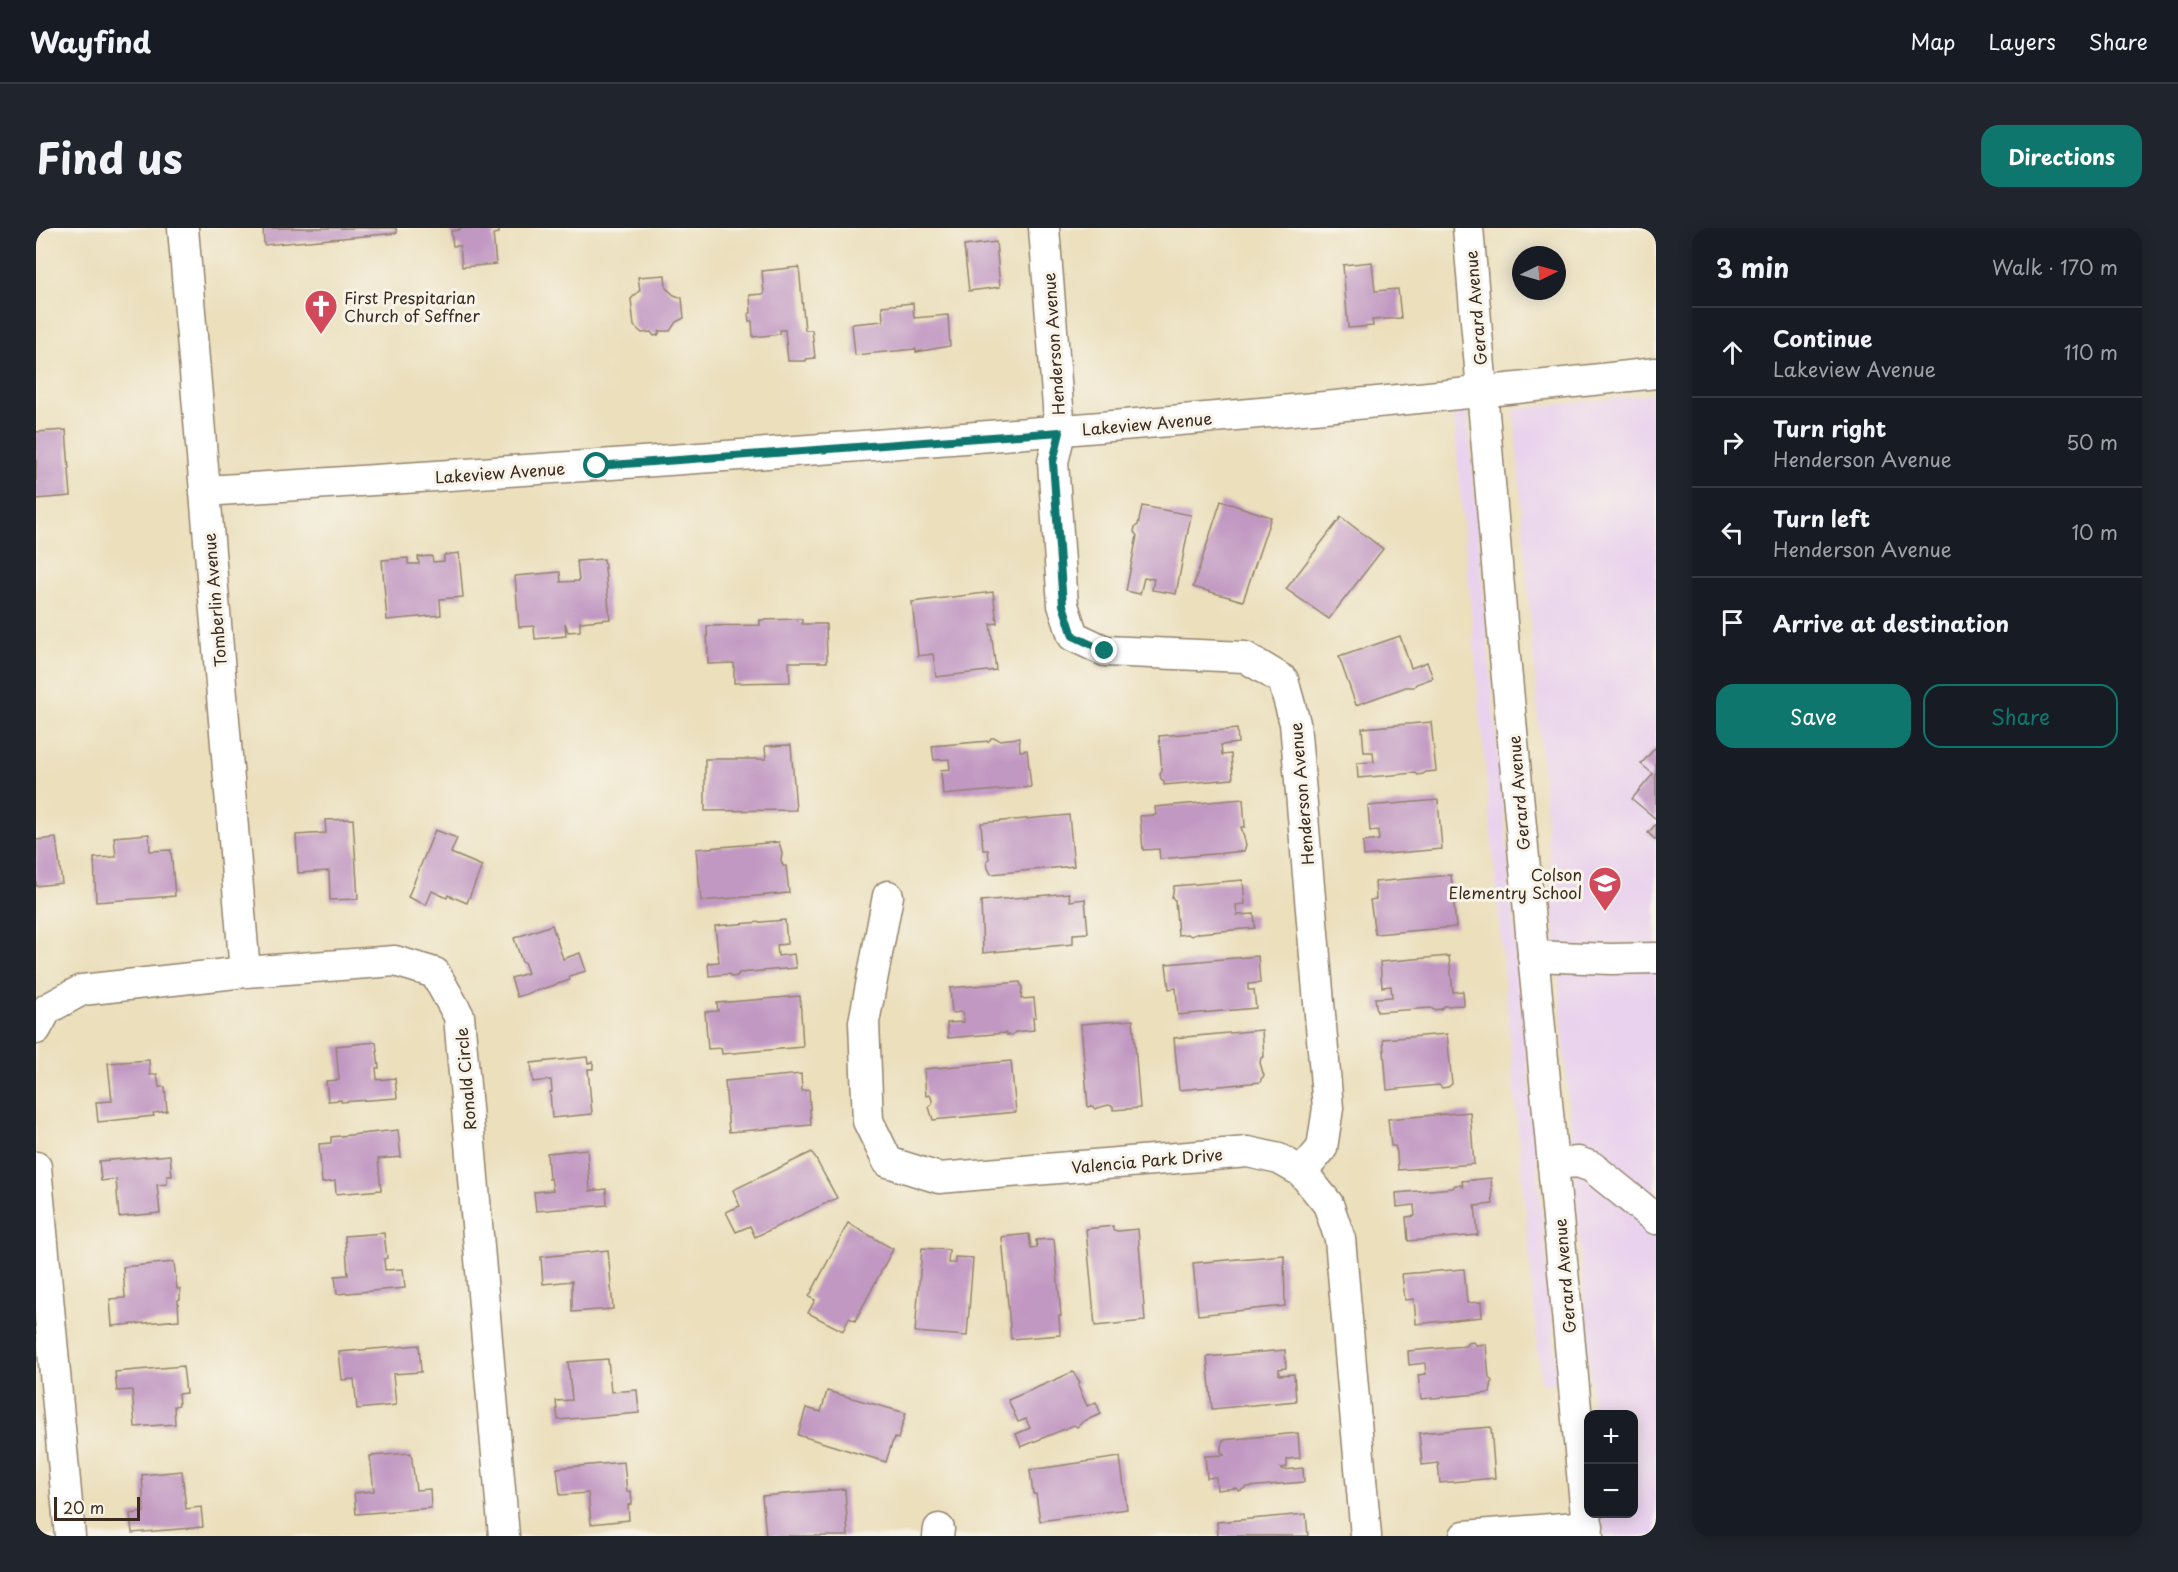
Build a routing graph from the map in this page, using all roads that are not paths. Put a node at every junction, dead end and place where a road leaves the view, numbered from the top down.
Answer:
1 (183, 228) edge
2 (1044, 228) edge
3 (1468, 228) edge
4 (1656, 373) edge
5 (1482, 392) junction
6 (1060, 432) junction
7 (205, 491) junction
8 (888, 896) dead end
9 (1533, 956) junction
10 (1656, 958) edge
11 (245, 972) junction
12 (36, 1029) edge
13 (1553, 1164) junction
14 (36, 1167) edge
15 (1302, 1172) junction
16 (1656, 1219) edge
17 (1588, 1531) edge
18 (70, 1536) edge
19 (504, 1536) edge
20 (1366, 1536) edge
21 (1465, 1536) edge

1 - 7 street, Tomberlin Avenue
2 - 6 street, Henderson Avenue
3 - 5 street, Gerard Avenue
4 - 5 street, Lakeview Avenue
5 - 6 street, Lakeview Avenue
5 - 9 street, Gerard Avenue
6 - 7 street, Lakeview Avenue
6 - 15 street, Henderson Avenue
7 - 11 street, Tomberlin Avenue
8 - 15 street, Valencia Park Drive
9 - 10 street
9 - 13 street, Gerard Avenue
11 - 12 street, Ronald Circle
11 - 19 street, Ronald Circle
13 - 16 street
13 - 17 street, Gerard Avenue
14 - 18 street
15 - 20 street, Valencia Park Drive
17 - 21 street

